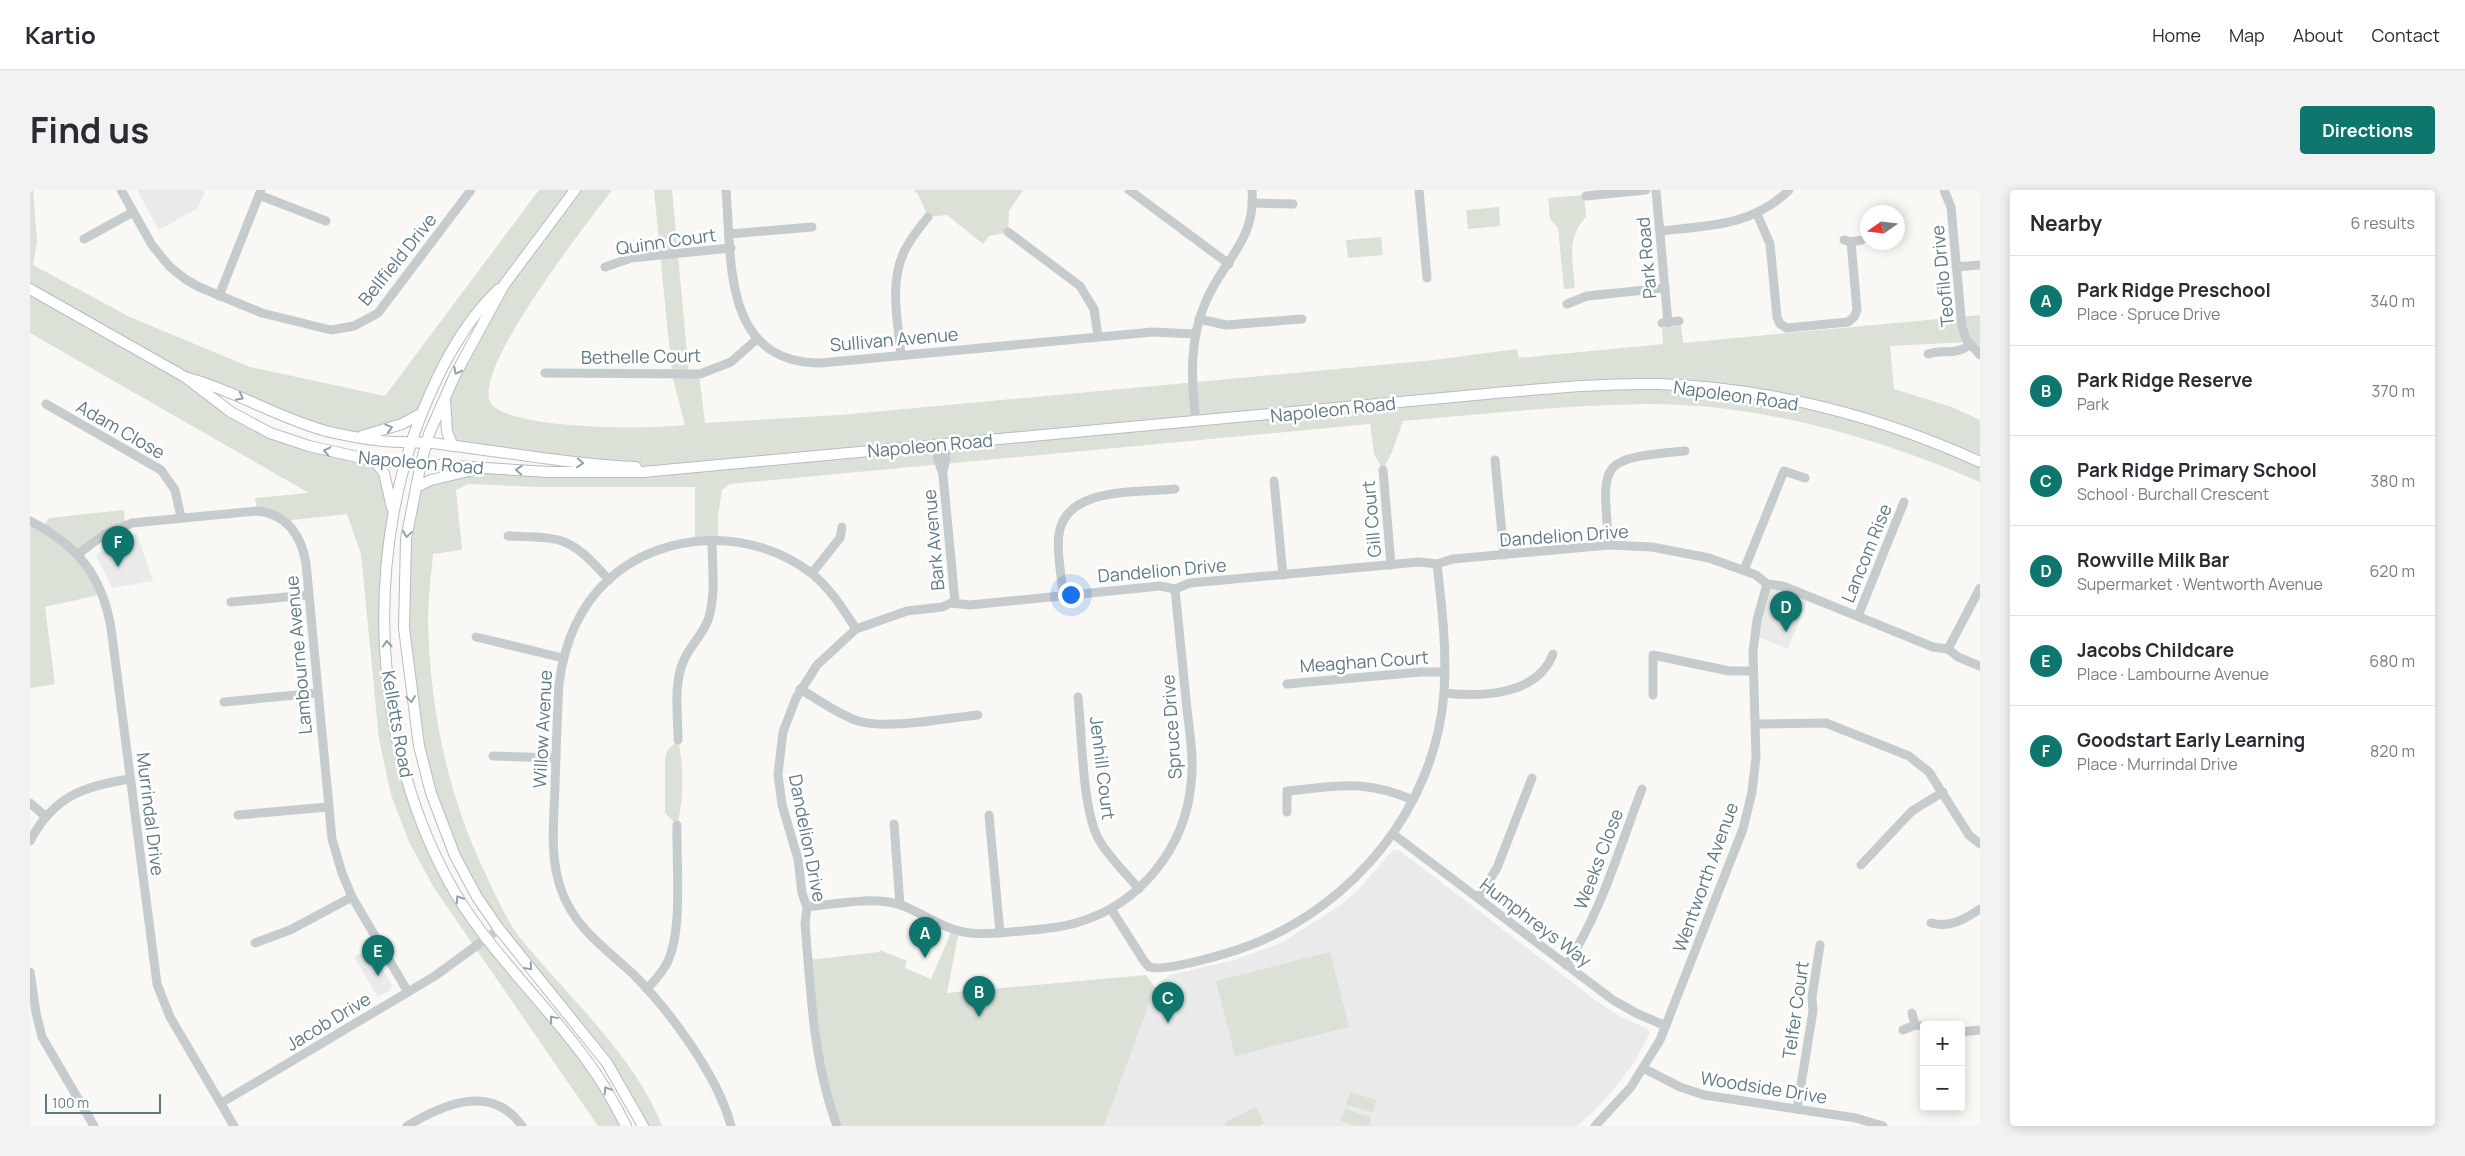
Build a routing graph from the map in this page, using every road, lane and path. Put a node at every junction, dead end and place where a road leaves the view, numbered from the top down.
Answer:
1 (121, 190) edge
2 (471, 190) edge
3 (575, 190) edge
4 (726, 190) edge
5 (1129, 190) edge
6 (1252, 190) edge
7 (1419, 190) edge
8 (1646, 190) edge
9 (1656, 190) edge
10 (1789, 190) edge
11 (1944, 190) edge
12 (260, 192) edge
13 (1586, 196) dead end
14 (1252, 203) junction
15 (1293, 204) dead end
16 (133, 212) junction
17 (1757, 214) junction
18 (928, 217) dead end
19 (326, 221) dead end
20 (812, 227) dead end
21 (1660, 230) junction
22 (1008, 232) dead end
23 (730, 234) junction
24 (84, 239) dead end
25 (1860, 240) edge
26 (731, 248) junction
27 (1229, 264) junction
28 (1980, 265) edge
29 (605, 266) dead end
30 (1956, 267) junction
31 (1427, 278) dead end
32 (504, 285) junction
33 (1665, 288) junction
34 (30, 289) edge
35 (219, 296) junction
36 (1567, 304) dead end
37 (1200, 319) junction
38 (1302, 319) dead end
39 (1679, 322) dead end
40 (1195, 334) junction
41 (1098, 336) junction
42 (757, 340) junction
43 (1970, 345) junction
44 (1928, 354) dead end
45 (901, 355) junction
46 (1980, 355) edge
47 (545, 373) dead end
48 (185, 377) junction
49 (445, 397) junction
50 (46, 404) dead end
51 (420, 414) junction
52 (1196, 421) junction
53 (356, 438) junction
54 (410, 442) junction
55 (427, 443) junction
56 (940, 444) junction
57 (453, 446) junction
58 (1685, 451) dead end
59 (1495, 460) dead end
60 (375, 461) junction
61 (404, 462) junction
62 (1980, 462) edge
63 (421, 463) junction
64 (481, 468) junction
65 (677, 468) junction
66 (1383, 470) dead end
67 (1804, 478) dead end
68 (1274, 481) dead end
69 (416, 487) junction
70 (1175, 489) dead end
71 (1904, 502) dead end
72 (393, 512) junction
73 (181, 517) junction
74 (30, 520) edge
75 (842, 527) dead end
76 (508, 536) dead end
77 (712, 540) junction
78 (1609, 545) junction
79 (78, 554) junction
80 (1504, 555) junction
81 (1437, 564) junction
82 (1391, 565) junction
83 (1744, 570) junction
84 (812, 573) junction
85 (1283, 575) junction
86 (609, 580) junction
87 (1767, 584) junction
88 (1980, 588) edge
89 (1175, 589) junction
90 (308, 595) junction
91 (1063, 595) junction
92 (231, 602) dead end
93 (955, 602) junction
94 (1858, 616) junction
95 (856, 629) junction
96 (476, 637) dead end
97 (1948, 649) junction
98 (1553, 654) dead end
99 (563, 658) junction
100 (1980, 666) edge
101 (1752, 671) junction
102 (1445, 672) junction
103 (1286, 684) dead end
104 (800, 689) junction
105 (317, 693) junction
106 (1444, 693) junction
107 (1653, 695) dead end
108 (1078, 697) dead end
109 (224, 702) dead end
110 (978, 715) dead end
111 (1756, 724) junction
112 (678, 740) dead end
113 (492, 756) dead end
114 (556, 758) junction
115 (130, 778) junction
116 (1532, 778) dead end
117 (1642, 789) dead end
118 (1942, 792) junction
119 (1413, 800) junction
120 (30, 803) edge
121 (328, 806) junction
122 (1287, 812) dead end
123 (238, 815) dead end
124 (989, 815) dead end
125 (46, 816) junction
126 (894, 824) dead end
127 (677, 825) dead end
128 (1393, 834) junction
129 (30, 841) edge
130 (1980, 844) edge
131 (1861, 865) dead end
132 (1139, 889) junction
133 (352, 897) junction
134 (1478, 898) junction
135 (900, 905) junction
136 (807, 907) junction
137 (1111, 909) junction
138 (1980, 909) edge
139 (1931, 923) dead end
140 (499, 929) junction
141 (1000, 933) junction
142 (486, 939) junction
143 (255, 943) dead end
144 (1820, 945) dead end
145 (1566, 965) junction
146 (30, 972) edge
147 (647, 989) junction
148 (408, 992) junction
149 (1912, 1013) dead end
150 (1666, 1026) junction
151 (1919, 1026) edge
152 (1903, 1030) dead end
153 (1980, 1030) edge
154 (1965, 1032) edge
155 (1643, 1068) junction
156 (221, 1103) junction
157 (1796, 1109) junction
158 (94, 1126) edge
159 (234, 1126) edge
160 (407, 1126) edge
161 (522, 1126) edge
162 (626, 1126) edge
163 (642, 1126) edge
164 (731, 1126) edge
165 (837, 1126) edge
166 (1595, 1126) edge
167 (1883, 1126) edge

1 - 16 street, Bellfield Drive
2 - 35 street, Bellfield Drive
3 - 32 main road, Kelletts Road
4 - 23 street, Sullivan Avenue
5 - 27 street
6 - 14 street
7 - 31 street
8 - 13 street
9 - 21 street, Park Road
10 - 17 street
11 - 30 street, Teofilo Drive
12 - 19 street
12 - 35 street
14 - 15 street
14 - 27 street
16 - 24 street
16 - 35 street, Bellfield Drive
17 - 21 street
17 - 25 street
18 - 45 street
20 - 23 street
21 - 33 street, Park Road
22 - 41 street
23 - 26 street, Sullivan Avenue
26 - 29 street, Quinn Court
26 - 42 street, Sullivan Avenue
27 - 37 street
28 - 30 street
30 - 43 street, Teofilo Drive
32 -> 49 main road, Kelletts Road
32 - 51 main road, Kelletts Road
33 - 36 street
33 - 39 street, Park Road
34 - 48 main road, Napoleon Road
37 - 38 street
37 - 40 street
40 - 41 street, Sullivan Avenue
40 - 52 street
41 - 45 street, Sullivan Avenue
42 - 45 street, Sullivan Avenue
42 - 47 street, Bethelle Court
43 - 44 street
43 - 46 street, Teofilo Drive
48 -> 53 main road, Napoleon Road
60 -> 48 main road, Napoleon Road
49 - 55 main road, Kelletts Road
49 - 57 main road
50 - 73 street, Adam Close
53 -> 51 main road
51 - 54 main road, Kelletts Road
52 - 56 main road, Napoleon Road
52 - 62 main road, Napoleon Road
53 - 54 main road, Napoleon Road
54 - 55 main road, Napoleon Road
54 - 61 main road, Kelletts Road
55 - 57 main road, Napoleon Road
55 - 63 main road, Kelletts Road
56 - 65 main road, Napoleon Road
56 - 93 street, Bark Avenue
57 -> 65 main road, Napoleon Road
58 - 78 street
59 - 80 street
60 - 61 main road, Napoleon Road
60 - 72 main road
61 - 63 main road, Napoleon Road
61 - 72 main road, Kelletts Road
63 - 64 main road, Napoleon Road
63 - 69 main road, Kelletts Road
65 -> 64 main road, Napoleon Road
64 - 69 main road
66 - 82 street, Gill Court
67 - 83 street
68 - 85 street
69 -> 140 main road, Kelletts Road
70 - 91 street
71 - 94 street, Lancom Rise
142 -> 72 main road, Kelletts Road
73 - 79 street, Lambourne Avenue
73 - 90 street, Lambourne Avenue
74 - 79 street, Murrindal Drive
75 - 84 street
76 - 86 street
77 - 84 street, Willow Avenue
77 - 86 street, Willow Avenue
77 - 112 street
78 - 80 street, Dandelion Drive
78 - 83 street, Dandelion Drive
79 - 115 street, Murrindal Drive
80 - 81 street, Dandelion Drive
81 - 82 street, Dandelion Drive
81 - 102 street
82 - 85 street, Dandelion Drive
83 - 87 street, Dandelion Drive
84 - 95 street, Willow Avenue
85 - 89 street, Dandelion Drive
86 - 99 street, Willow Avenue
87 - 94 street, Dandelion Drive
87 - 101 street, Wentworth Avenue
88 - 97 street
89 - 91 street, Dandelion Drive
89 - 132 street, Spruce Drive
90 - 92 street
90 - 105 street, Lambourne Avenue
91 - 93 street, Dandelion Drive
93 - 95 street, Dandelion Drive
94 - 97 street, Dandelion Drive
95 - 104 street, Dandelion Drive
96 - 99 street
97 - 100 street, Dandelion Drive
98 - 106 street
99 - 114 street, Willow Avenue
101 - 107 street
101 - 111 street, Wentworth Avenue
102 - 103 street, Meaghan Court
102 - 106 street
104 - 110 street
104 - 136 street, Dandelion Drive
105 - 109 street
105 - 121 street, Lambourne Avenue
106 - 119 street
108 - 132 street, Jenhill Court
111 - 118 street
111 - 150 street, Wentworth Avenue
113 - 114 street
114 - 147 street, Willow Avenue
115 - 125 street
115 - 156 street, Murrindal Drive
116 - 134 street
117 - 145 street, Weeks Close
118 - 130 street
118 - 131 street
119 - 122 street
119 - 128 street
120 - 125 street
121 - 123 street
121 - 133 street, Lambourne Avenue
124 - 141 street
125 - 129 street
126 - 135 street
127 - 147 street
128 - 134 street, Humphreys Way
128 - 137 street
132 - 137 street, Spruce Drive
133 - 143 street
133 - 148 street, Lambourne Avenue
134 - 145 street, Humphreys Way
135 - 136 street, Spruce Drive
135 - 141 street, Spruce Drive
136 - 165 street, Dandelion Drive
137 - 141 street, Spruce Drive
138 - 139 street
140 - 142 street, Jacob Drive
140 -> 163 main road, Kelletts Road
142 - 148 street, Jacob Drive
162 -> 142 main road, Kelletts Road
144 - 157 street, Telfer Court
145 - 150 street, Humphreys Way
146 - 158 street
147 - 164 street, Willow Avenue
148 - 156 street, Jacob Drive
149 - 151 street
150 - 155 street, Wentworth Avenue
151 - 152 street
153 - 154 street
155 - 157 street, Woodside Drive
155 - 166 street, Wentworth Avenue
156 - 159 street, Murrindal Drive
157 - 167 street, Woodside Drive
160 - 161 street

